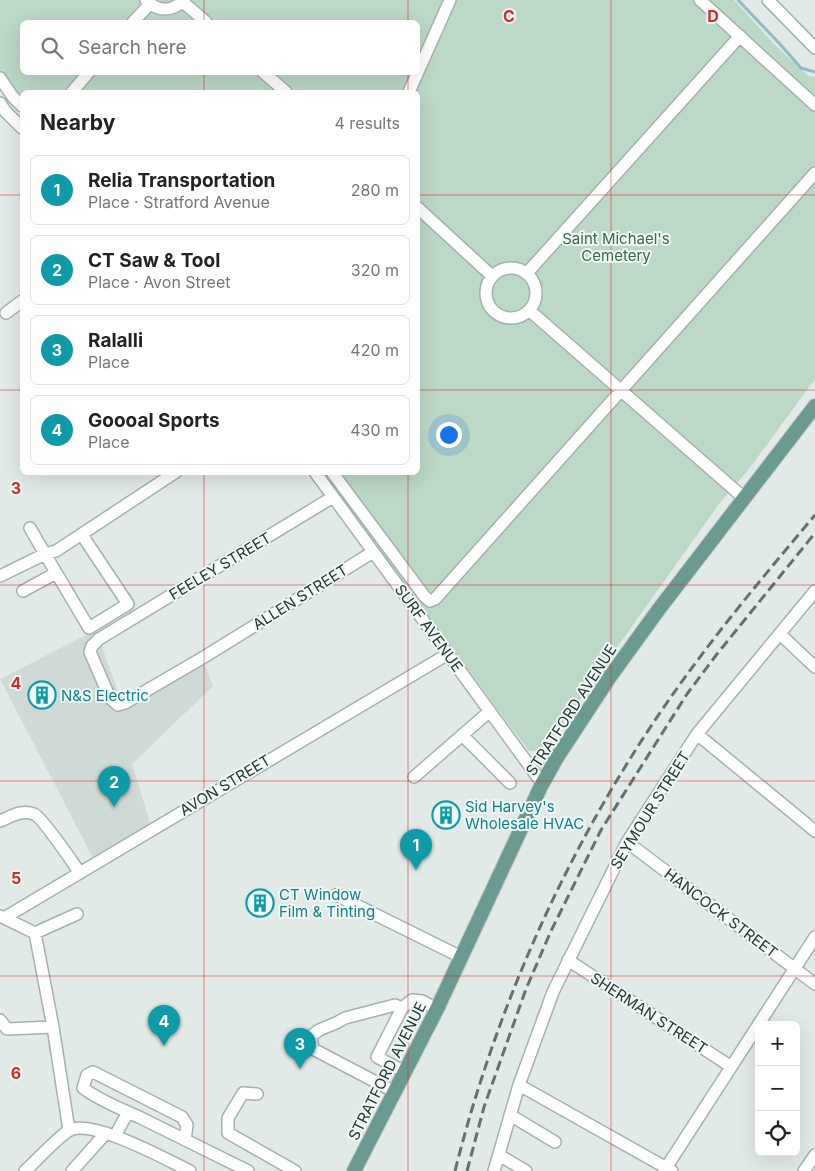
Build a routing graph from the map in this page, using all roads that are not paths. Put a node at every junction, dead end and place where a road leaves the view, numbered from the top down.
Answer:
1 (450, 0) edge
2 (700, 0) edge
3 (768, 0) edge
4 (183, 1) edge
5 (148, 2) edge
6 (134, 20) edge
7 (204, 20) edge
8 (740, 36) junction
9 (815, 48) edge
10 (420, 67) edge
11 (86, 75) edge
12 (266, 75) edge
13 (417, 75) edge
14 (0, 78) edge
15 (74, 90) edge
16 (284, 90) edge
17 (410, 90) edge
18 (20, 104) edge
19 (815, 105) edge
20 (2, 110) edge
21 (20, 126) edge
22 (815, 173) edge
23 (420, 210) edge
24 (527, 273) junction
25 (492, 276) junction
26 (20, 302) edge
27 (529, 310) junction
28 (6, 313) dead end
29 (620, 391) junction
30 (815, 406) edge
31 (172, 475) edge
32 (317, 475) edge
33 (334, 475) edge
34 (333, 497) junction
35 (744, 498) junction
36 (30, 528) dead end
37 (86, 532) junction
38 (373, 552) junction
39 (45, 554) junction
40 (56, 573) junction
41 (0, 576) edge
42 (23, 591) dead end
43 (815, 591) edge
44 (101, 621) junction
45 (108, 634) junction
46 (780, 634) junction
47 (228, 642) joint
48 (448, 654) junction
49 (815, 667) edge
50 (490, 711) junction
51 (697, 734) junction
52 (462, 735) junction
53 (414, 777) dead end
54 (510, 783) dead end
55 (542, 783) junction
56 (0, 822) edge
57 (815, 831) edge
58 (627, 842) junction
59 (80, 873) junction
60 (336, 895) dead end
61 (77, 914) dead end
62 (2, 917) edge
63 (35, 933) junction
64 (815, 937) edge
65 (461, 957) junction
66 (568, 960) junction
67 (794, 969) junction
68 (815, 984) edge
69 (402, 1008) junction
70 (437, 1009) junction
71 (0, 1020) edge
72 (52, 1027) junction
73 (730, 1066) junction
74 (405, 1072) junction
75 (519, 1085) junction
76 (395, 1092) junction
77 (257, 1094) dead end
78 (128, 1112) junction
79 (510, 1115) junction
80 (69, 1130) junction
81 (110, 1135) junction
82 (185, 1140) junction
83 (555, 1142) dead end
84 (499, 1155) junction
85 (815, 1155) edge
86 (667, 1170) edge
87 (25, 1171) edge
88 (72, 1171) edge
89 (190, 1171) edge
90 (248, 1171) edge
91 (295, 1171) edge
92 (354, 1171) edge
93 (494, 1171) edge
94 (526, 1171) edge
95 (804, 1171) edge

1 - 10 street
2 - 8 street
3 - 9 street
4 - 5 street
4 - 7 street
5 - 6 street
8 - 19 street
8 - 24 street
11 - 15 street
12 - 16 street
13 - 17 street
14 - 18 street
20 - 21 street
22 - 29 street
23 - 25 street
24 - 25 street
24 - 27 street
25 - 27 street
26 - 28 street
27 - 29 street
29 - 33 street
29 - 35 street
30 - 35 main road, STRATFORD AVENUE
31 - 37 street
32 - 34 street, SURF AVENUE
34 - 38 street, SURF AVENUE
34 - 45 street, FEELEY STREET
35 - 55 main road, STRATFORD AVENUE
36 - 39 street
37 - 39 street
37 - 44 street
38 - 47 street, ALLEN STREET
38 - 48 street, SURF AVENUE
39 - 40 street
39 - 41 street
40 - 42 street
40 - 44 street
43 - 46 street, SEYMOUR STREET
44 - 45 street
45 - 47 street, FEELEY STREET
46 - 49 street
46 - 51 street, SEYMOUR STREET
48 - 50 street, SURF AVENUE
48 - 59 street, AVON STREET
50 - 52 street
50 - 55 street, SURF AVENUE
51 - 57 street
51 - 58 street, SEYMOUR STREET
52 - 53 street
52 - 54 street
55 - 65 main road, STRATFORD AVENUE
56 - 59 street
58 - 66 street, SEYMOUR STREET
58 - 67 street, HANCOCK STREET
59 - 62 street, AVON STREET
60 - 65 street
61 - 63 street
62 - 63 street
63 - 72 street
64 - 67 street
65 - 70 main road, STRATFORD AVENUE
66 - 73 street, SHERMAN STREET
66 - 75 street, SEYMOUR STREET
67 - 68 street, HANCOCK STREET
67 - 73 street
69 - 70 street
69 - 74 street
69 - 76 street
70 - 74 main road, STRATFORD AVENUE
71 - 72 street
72 - 80 street
73 - 86 street
74 - 76 main road, STRATFORD AVENUE
75 - 79 street, SEYMOUR STREET
75 - 86 street
76 - 92 main road, STRATFORD AVENUE
77 - 91 street
78 - 81 street
78 - 82 street
78 - 82 street
79 - 83 street
79 - 84 street, SEYMOUR STREET
80 - 81 street
80 - 87 street
81 - 88 street
81 - 89 street
82 - 90 street
84 - 93 street, SEYMOUR STREET
84 - 94 street
85 - 95 street

